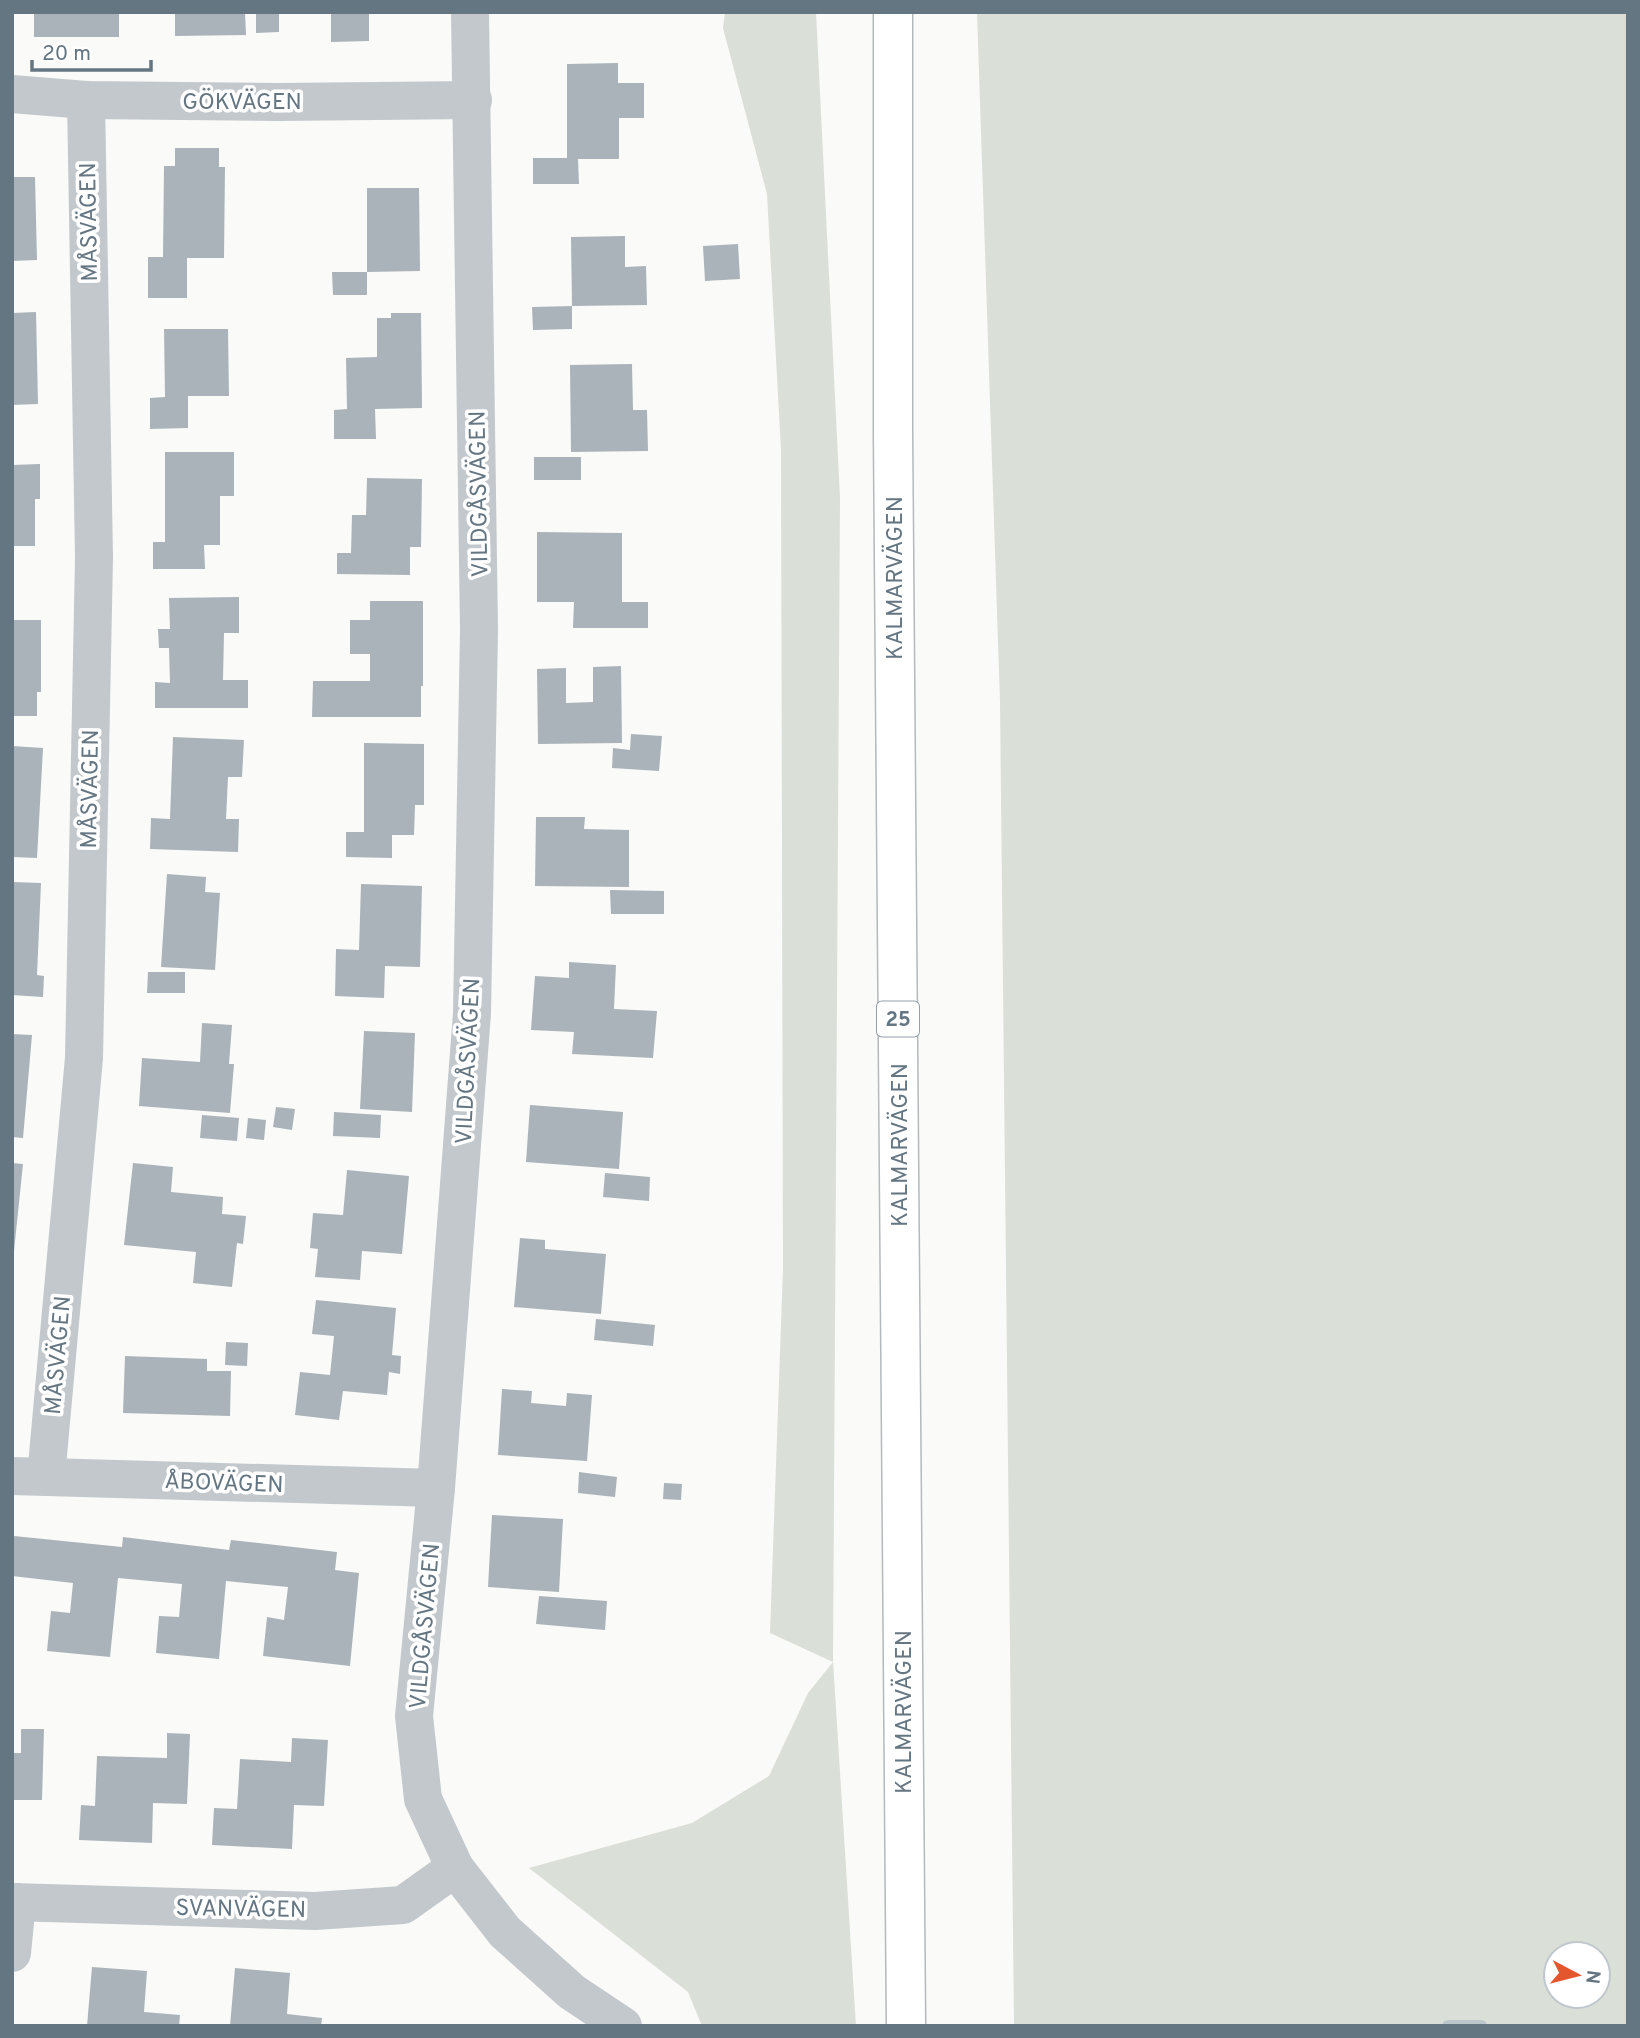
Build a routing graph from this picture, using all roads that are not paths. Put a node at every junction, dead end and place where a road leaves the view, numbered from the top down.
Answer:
1 (470, 12) edge
2 (893, 12) edge
3 (12, 94) edge
4 (86, 100) junction
5 (472, 100) junction
6 (29, 1476) edge
7 (436, 1488) junction
8 (455, 1868) junction
9 (14, 1902) edge
10 (12, 1953) edge
11 (623, 2026) edge
12 (906, 2026) edge

1 - 5 street, VILDGÅSVÄGEN
2 - 12 highway, KALMARVÄGEN / 25
3 - 4 street, GÖKVÄGEN
4 - 5 street, GÖKVÄGEN
4 - 6 street, MÅSVÄGEN
5 - 7 street, VILDGÅSVÄGEN
6 - 7 street, ÅBOVÄGEN
7 - 8 street, VILDGÅSVÄGEN
8 - 9 street, SVANVÄGEN
8 - 11 street, VILDGÅSVÄGEN
9 - 10 street, SVANVÄGEN

